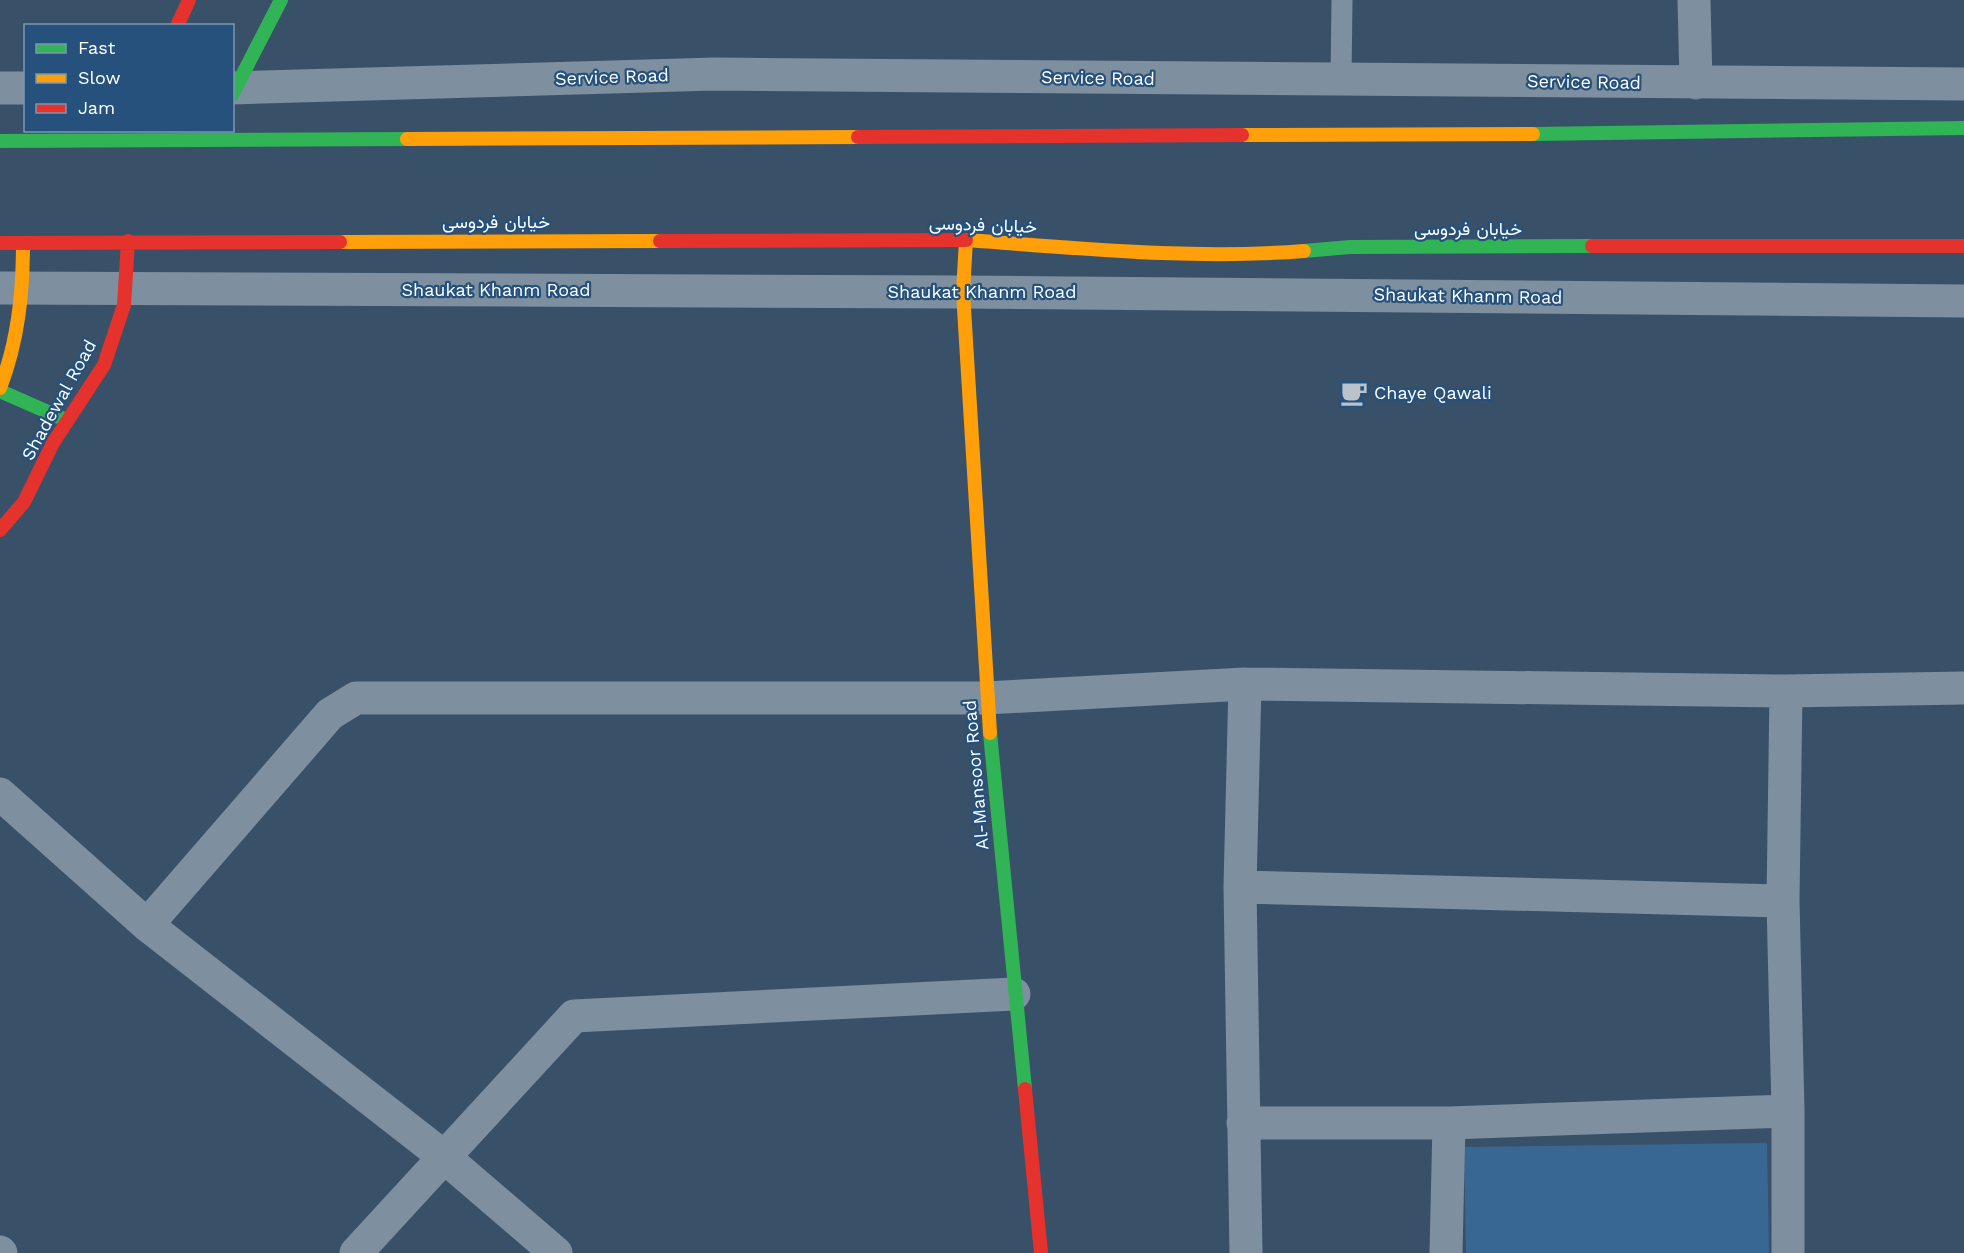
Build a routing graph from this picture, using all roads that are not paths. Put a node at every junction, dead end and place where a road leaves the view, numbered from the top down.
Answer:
1 (189, 0) edge
2 (281, 0) edge
3 (1341, 0) edge
4 (1694, 0) edge
5 (178, 24) edge
6 (1341, 79) junction
7 (1696, 83) junction
8 (1964, 84) edge
9 (0, 88) edge
10 (24, 88) edge
11 (234, 90) edge
12 (1964, 128) edge
13 (1889, 130) junction
14 (124, 136) edge
15 (212, 136) edge
16 (0, 141) edge
17 (1932, 143) dead end
18 (1936, 232) dead end
19 (966, 240) junction
20 (128, 241) junction
21 (0, 243) edge
22 (23, 243) junction
23 (1894, 244) junction
24 (1964, 246) edge
25 (12, 287) edge
26 (127, 288) junction
27 (963, 292) junction
28 (1964, 301) edge
29 (0, 389) edge
30 (66, 420) junction
31 (0, 530) edge
32 (1245, 684) junction
33 (1964, 688) edge
34 (1786, 691) junction
35 (987, 698) junction
36 (0, 794) edge
37 (1240, 888) junction
38 (1784, 901) junction
39 (147, 925) junction
40 (1014, 994) junction
41 (1788, 1111) junction
42 (1243, 1123) junction
43 (1449, 1123) junction
44 (443, 1156) junction
45 (356, 1253) edge
46 (556, 1253) edge
47 (1041, 1253) edge
48 (1246, 1253) edge
49 (1446, 1253) edge
50 (1788, 1253) edge

1 - 5 main road
2 - 11 main road
3 - 6 lane
4 - 7 street
6 - 7 street, Service Road
6 - 11 street, Service Road
7 - 8 street, Service Road
9 - 10 street
12 - 13 main road
13 - 15 main road
13 - 17 main road
14 - 15 main road
14 - 16 main road
18 - 23 main road
19 - 20 main road, خیابان فردوسی
19 - 23 main road, خیابان فردوسی
19 - 27 main road, Al-Mansoor Road
20 - 22 main road, خیابان فردوسی
20 - 26 main road, Shadewal Road
21 - 22 main road, خیابان فردوسی
22 - 25 main road
23 - 24 main road, خیابان فردوسی
25 - 26 street, Shaukat Khanm Road
25 - 29 main road
26 - 27 street, Shaukat Khanm Road
26 - 30 main road, Shadewal Road
27 - 28 street, Shaukat Khanm Road
27 - 35 main road, Al-Mansoor Road
29 - 30 main road
30 - 31 main road, Shadewal Road
32 - 34 street
32 - 35 street
32 - 37 street
33 - 34 street
34 - 38 street
35 - 39 street
35 - 40 main road, Al-Mansoor Road
36 - 39 street
37 - 38 street
37 - 42 street
38 - 41 street
39 - 44 street
40 - 44 street
40 - 47 main road, Al-Mansoor Road
41 - 43 street
41 - 50 street
42 - 43 street
42 - 48 street
43 - 49 street
44 - 45 street
44 - 46 street

